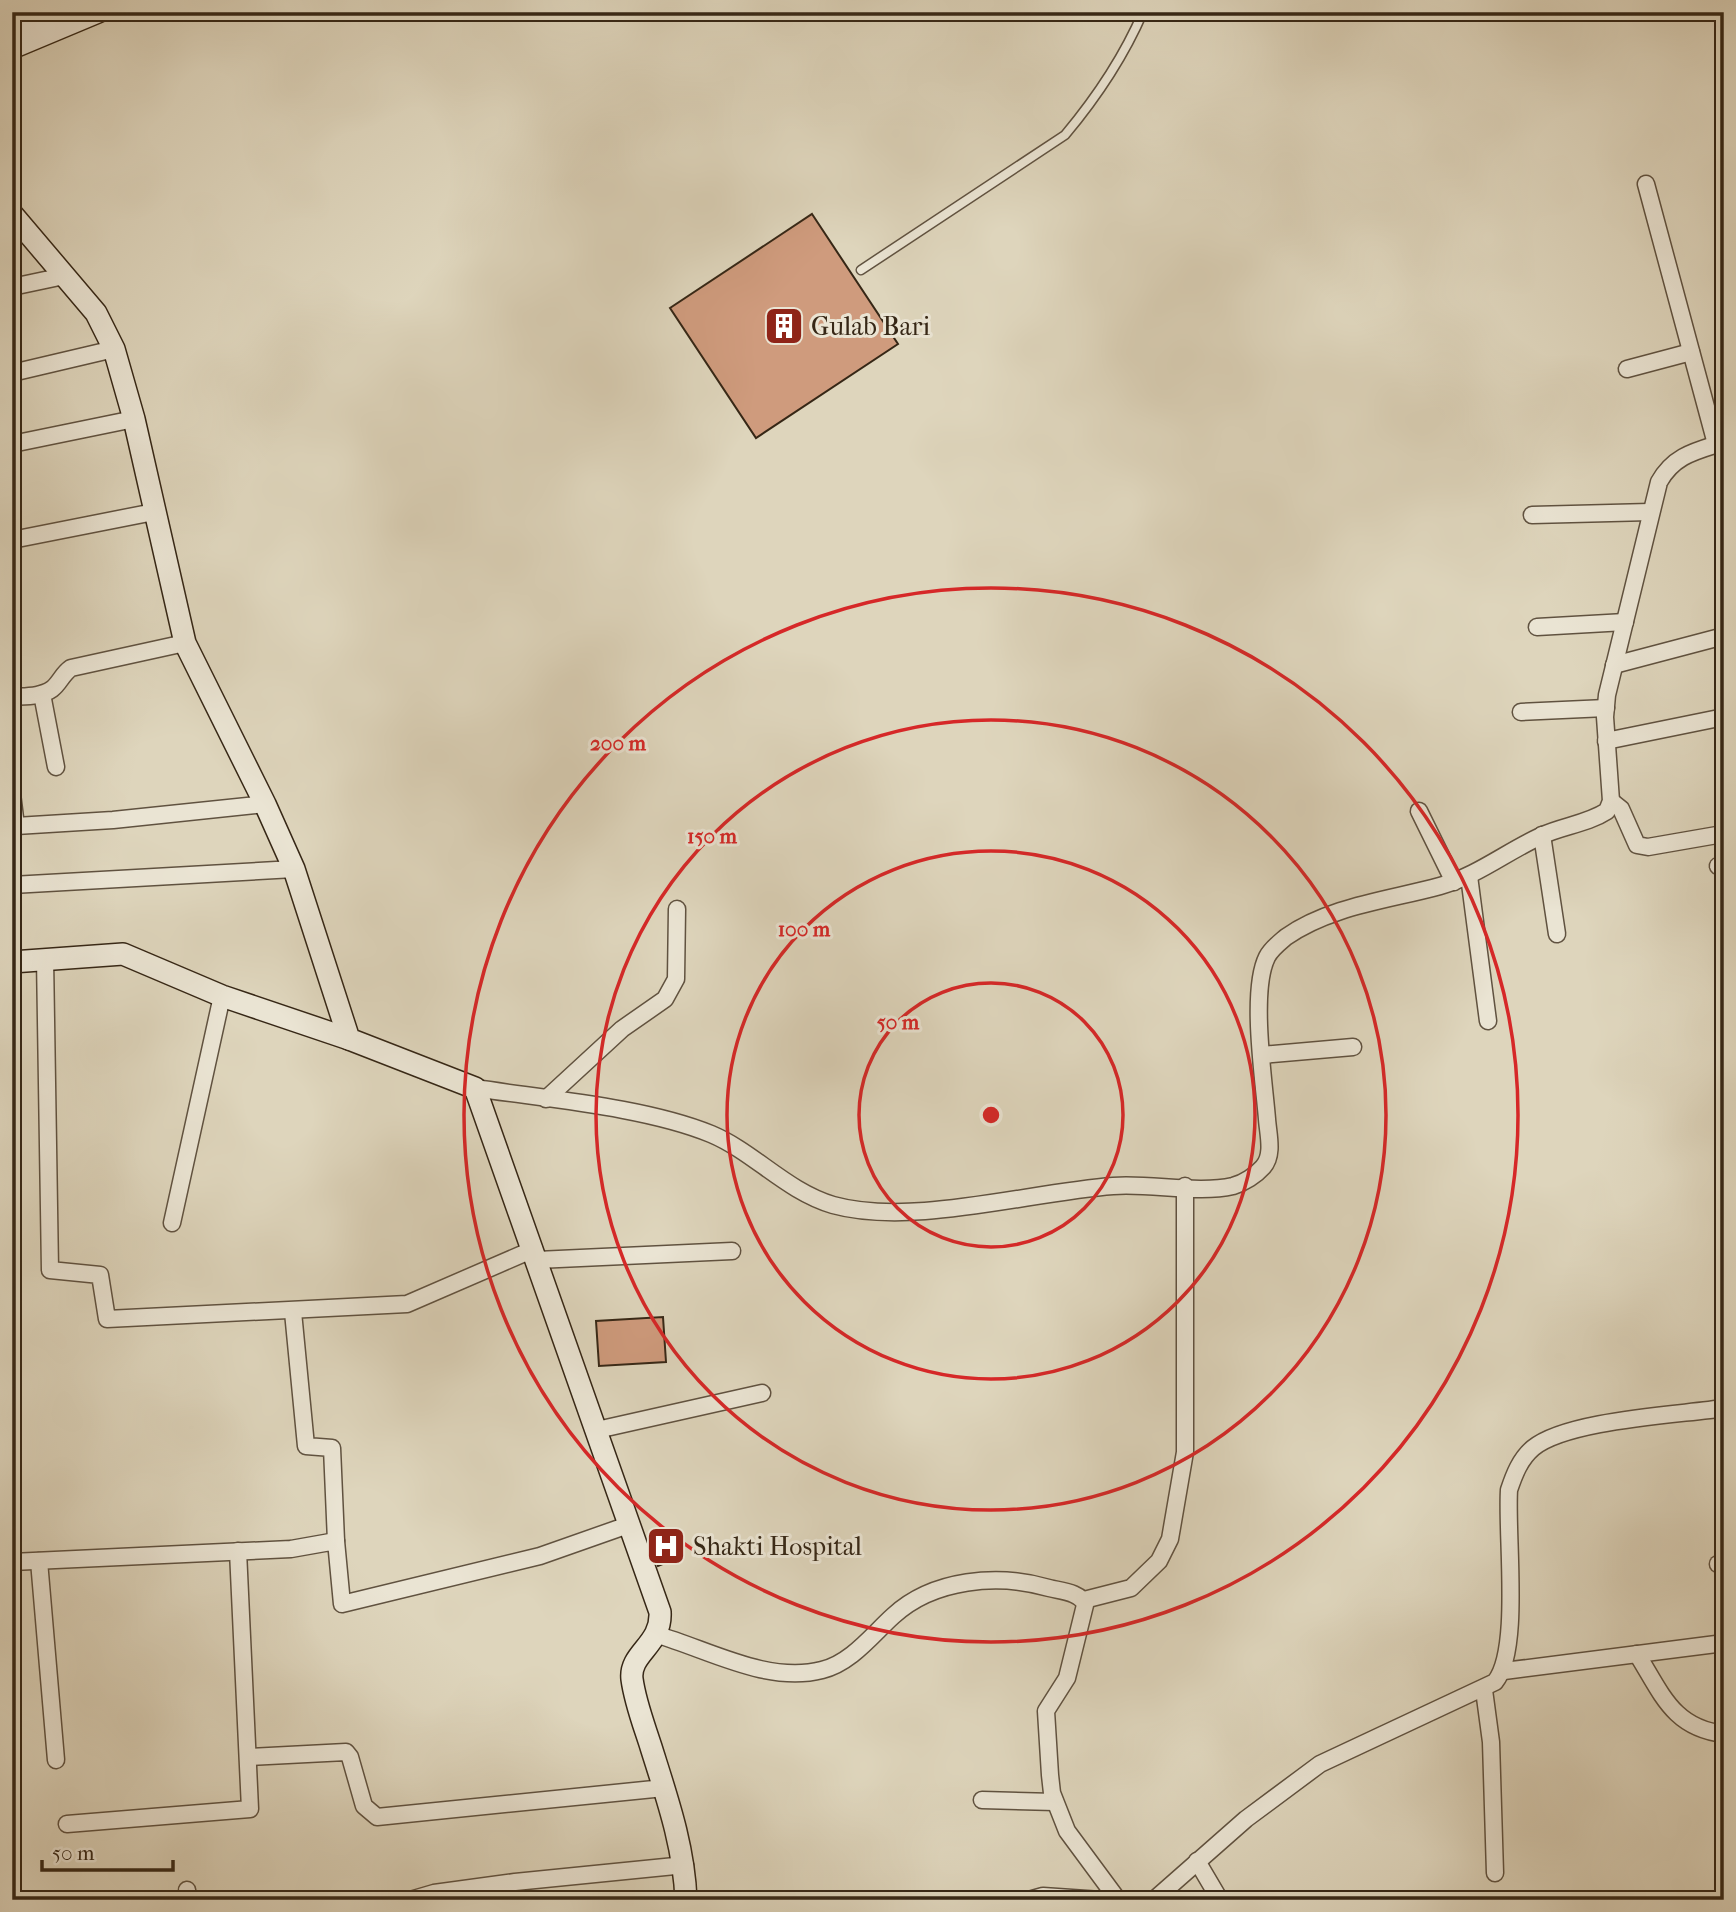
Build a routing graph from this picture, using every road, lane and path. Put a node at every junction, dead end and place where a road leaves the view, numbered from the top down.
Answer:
1 (52, 12) edge
2 (98, 12) edge
3 (1143, 12) edge
4 (12, 29) edge
5 (12, 48) edge
6 (1646, 184) dead end
7 (12, 214) edge
8 (861, 270) dead end
9 (64, 276) junction
10 (12, 287) edge
11 (114, 349) junction
12 (1691, 352) junction
13 (1627, 369) dead end
14 (12, 373) edge
15 (134, 419) junction
16 (1720, 443) edge
17 (12, 444) edge
18 (154, 512) junction
19 (1650, 512) junction
20 (1532, 515) dead end
21 (12, 540) edge
22 (1625, 622) junction
23 (1537, 628) dead end
24 (1724, 636) edge
25 (185, 643) junction
26 (1614, 665) junction
27 (42, 694) junction
28 (12, 697) edge
29 (1606, 708) junction
30 (1521, 712) dead end
31 (1724, 718) edge
32 (1606, 741) junction
33 (57, 767) dead end
34 (12, 794) edge
35 (1611, 801) junction
36 (265, 804) junction
37 (1419, 811) dead end
38 (1542, 835) junction
39 (1717, 835) dead end
40 (294, 869) junction
41 (1461, 879) junction
42 (12, 885) edge
43 (677, 909) dead end
44 (1557, 934) dead end
45 (45, 958) junction
46 (12, 962) edge
47 (222, 996) junction
48 (1488, 1021) dead end
49 (349, 1039) junction
50 (1353, 1047) dead end
51 (1262, 1055) junction
52 (475, 1088) junction
53 (545, 1099) junction
54 (1185, 1186) junction
55 (172, 1223) dead end
56 (732, 1251) dead end
57 (536, 1254) junction
58 (293, 1312) junction
59 (762, 1393) dead end
60 (1724, 1408) edge
61 (597, 1430) junction
62 (631, 1524) junction
63 (336, 1541) junction
64 (238, 1552) junction
65 (40, 1561) junction
66 (12, 1562) edge
67 (1083, 1600) junction
68 (658, 1635) junction
69 (1724, 1643) edge
70 (1637, 1654) junction
71 (1504, 1671) junction
72 (1484, 1690) junction
73 (1724, 1734) edge
74 (250, 1757) junction
75 (56, 1760) dead end
76 (664, 1788) junction
77 (982, 1800) dead end
78 (1055, 1802) junction
79 (67, 1824) dead end
80 (1197, 1861) junction
81 (685, 1865) junction
82 (1495, 1873) dead end
83 (410, 1900) edge
84 (686, 1900) edge
85 (1029, 1900) edge
86 (1101, 1900) edge
87 (1118, 1900) edge
88 (1154, 1900) edge
89 (1220, 1900) edge

1 - 4 street
2 - 5 street
3 - 8 lane
6 - 12 street
7 - 9 street
9 - 10 street
9 - 11 street
11 - 14 street
11 - 15 street
12 - 13 street
12 - 16 street
15 - 17 street
15 - 18 street
16 - 19 street
18 - 21 street
18 - 25 street
19 - 20 street
19 - 22 street
22 - 23 street
22 - 26 street
24 - 26 street
25 - 27 street
25 - 36 street
26 - 29 street
27 - 28 street
27 - 33 street
29 - 30 street
29 - 32 street
31 - 32 street
32 - 35 street
34 - 36 street
35 - 38 street
35 - 39 street
36 - 40 street
37 - 41 street
38 - 41 street
38 - 44 street
40 - 42 street
40 - 49 street
41 - 48 street
41 - 51 street
43 - 53 street
45 - 46 street
45 - 47 street
45 - 58 street
47 - 49 street
47 - 55 street
49 - 52 street
50 - 51 street
51 - 54 street
52 - 53 street
52 - 57 street
53 - 54 street
54 - 67 street
56 - 57 street
57 - 58 street
57 - 61 street
58 - 63 street
59 - 61 street
60 - 71 street
61 - 62 street
62 - 63 street
62 - 68 street
63 - 64 street
64 - 65 street
64 - 74 street
65 - 66 street
65 - 75 street
67 - 68 street
67 - 78 street
68 - 76 street
69 - 70 street
70 - 71 street
70 - 73 street
71 - 72 street
72 - 80 street
72 - 82 street
74 - 76 street
74 - 79 street
76 - 81 street
77 - 78 street
78 - 87 street
80 - 88 street
80 - 89 street
81 - 83 street
81 - 84 street
85 - 86 street

